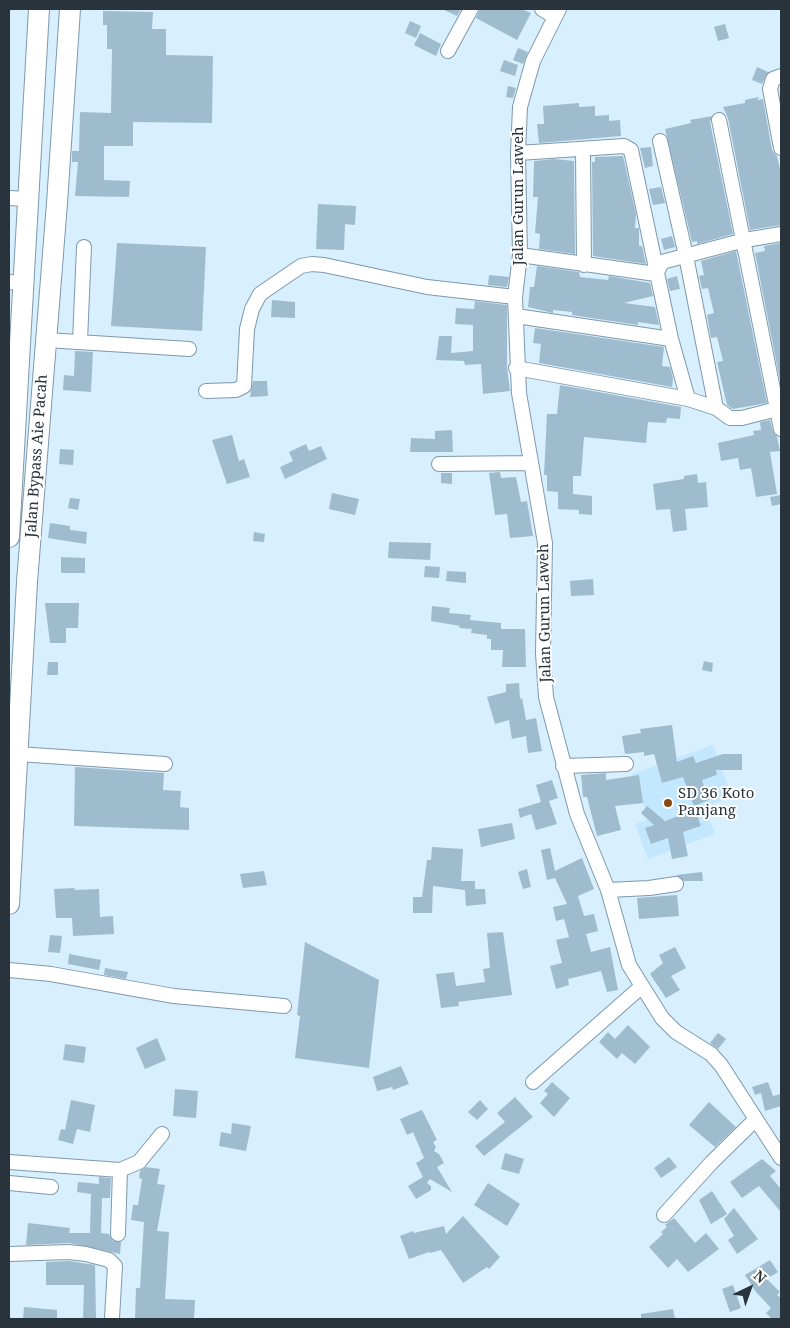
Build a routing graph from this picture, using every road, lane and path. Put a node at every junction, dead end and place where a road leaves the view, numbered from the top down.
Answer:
1 (39, 9) edge
2 (70, 9) edge
3 (471, 9) edge
4 (542, 9) edge
5 (557, 13) edge
6 (448, 51) dead end
7 (781, 76) edge
8 (719, 120) dead end
9 (660, 140) dead end
10 (781, 148) edge
11 (583, 150) junction
12 (518, 153) junction
13 (18, 198) edge
14 (781, 234) edge
15 (745, 240) junction
16 (84, 247) dead end
17 (520, 255) junction
18 (686, 256) junction
19 (584, 265) junction
20 (656, 274) junction
21 (15, 283) edge
22 (515, 297) junction
23 (516, 316) junction
24 (670, 339) junction
25 (46, 340) junction
26 (80, 342) junction
27 (189, 349) dead end
28 (516, 368) junction
29 (206, 391) dead end
30 (688, 399) junction
31 (716, 408) junction
32 (779, 409) edge
33 (781, 429) edge
34 (10, 453) edge
35 (440, 464) dead end
36 (531, 464) junction
37 (9, 524) edge
38 (9, 536) edge
39 (14, 695) edge
40 (18, 754) junction
41 (165, 764) dead end
42 (626, 764) dead end
43 (563, 766) junction
44 (676, 884) dead end
45 (608, 890) junction
46 (9, 904) edge
47 (9, 970) edge
48 (641, 987) junction
49 (284, 1006) dead end
50 (533, 1082) dead end
51 (755, 1120) junction
52 (162, 1134) dead end
53 (781, 1158) edge
54 (9, 1162) edge
55 (120, 1170) junction
56 (9, 1183) edge
57 (51, 1187) dead end
58 (664, 1215) dead end
59 (118, 1234) dead end
60 (9, 1254) edge
61 (112, 1318) edge

1 - 13 highway
2 - 25 highway, Jalan Bypass Aie Pacah
3 - 6 street
4 - 5 street
5 - 12 street, Jalan Gurun Laweh
7 - 10 street
8 - 15 street
9 - 18 street
11 - 12 street
11 - 19 street
11 - 20 street
12 - 17 street, Jalan Gurun Laweh
13 - 21 highway
14 - 15 street
15 - 18 street
15 - 32 street
16 - 26 street
17 - 19 street
17 - 22 street, Jalan Gurun Laweh
18 - 20 street
18 - 31 street
19 - 20 street
20 - 24 street
21 - 34 highway
22 - 23 street, Jalan Gurun Laweh
22 - 29 street
23 - 24 street
23 - 28 street, Jalan Gurun Laweh
24 - 30 street
25 - 26 street
25 - 39 highway, Jalan Bypass Aie Pacah
26 - 27 street
28 - 30 street
28 - 36 street, Jalan Gurun Laweh
30 - 31 street
31 - 32 street
32 - 33 street
34 - 37 highway
35 - 36 street
36 - 43 street, Jalan Gurun Laweh
37 - 38 highway
39 - 40 highway, Jalan Bypass Aie Pacah
40 - 41 street
40 - 46 highway, Jalan Bypass Aie Pacah
42 - 43 street
43 - 45 street, Jalan Gurun Laweh
44 - 45 street
45 - 48 street, Jalan Gurun Laweh
47 - 49 street
48 - 50 street
48 - 51 street, Jalan Gurun Laweh
51 - 53 street, Jalan Gurun Laweh
51 - 58 street
52 - 55 street
54 - 55 street
55 - 59 street
56 - 57 street
60 - 61 street

